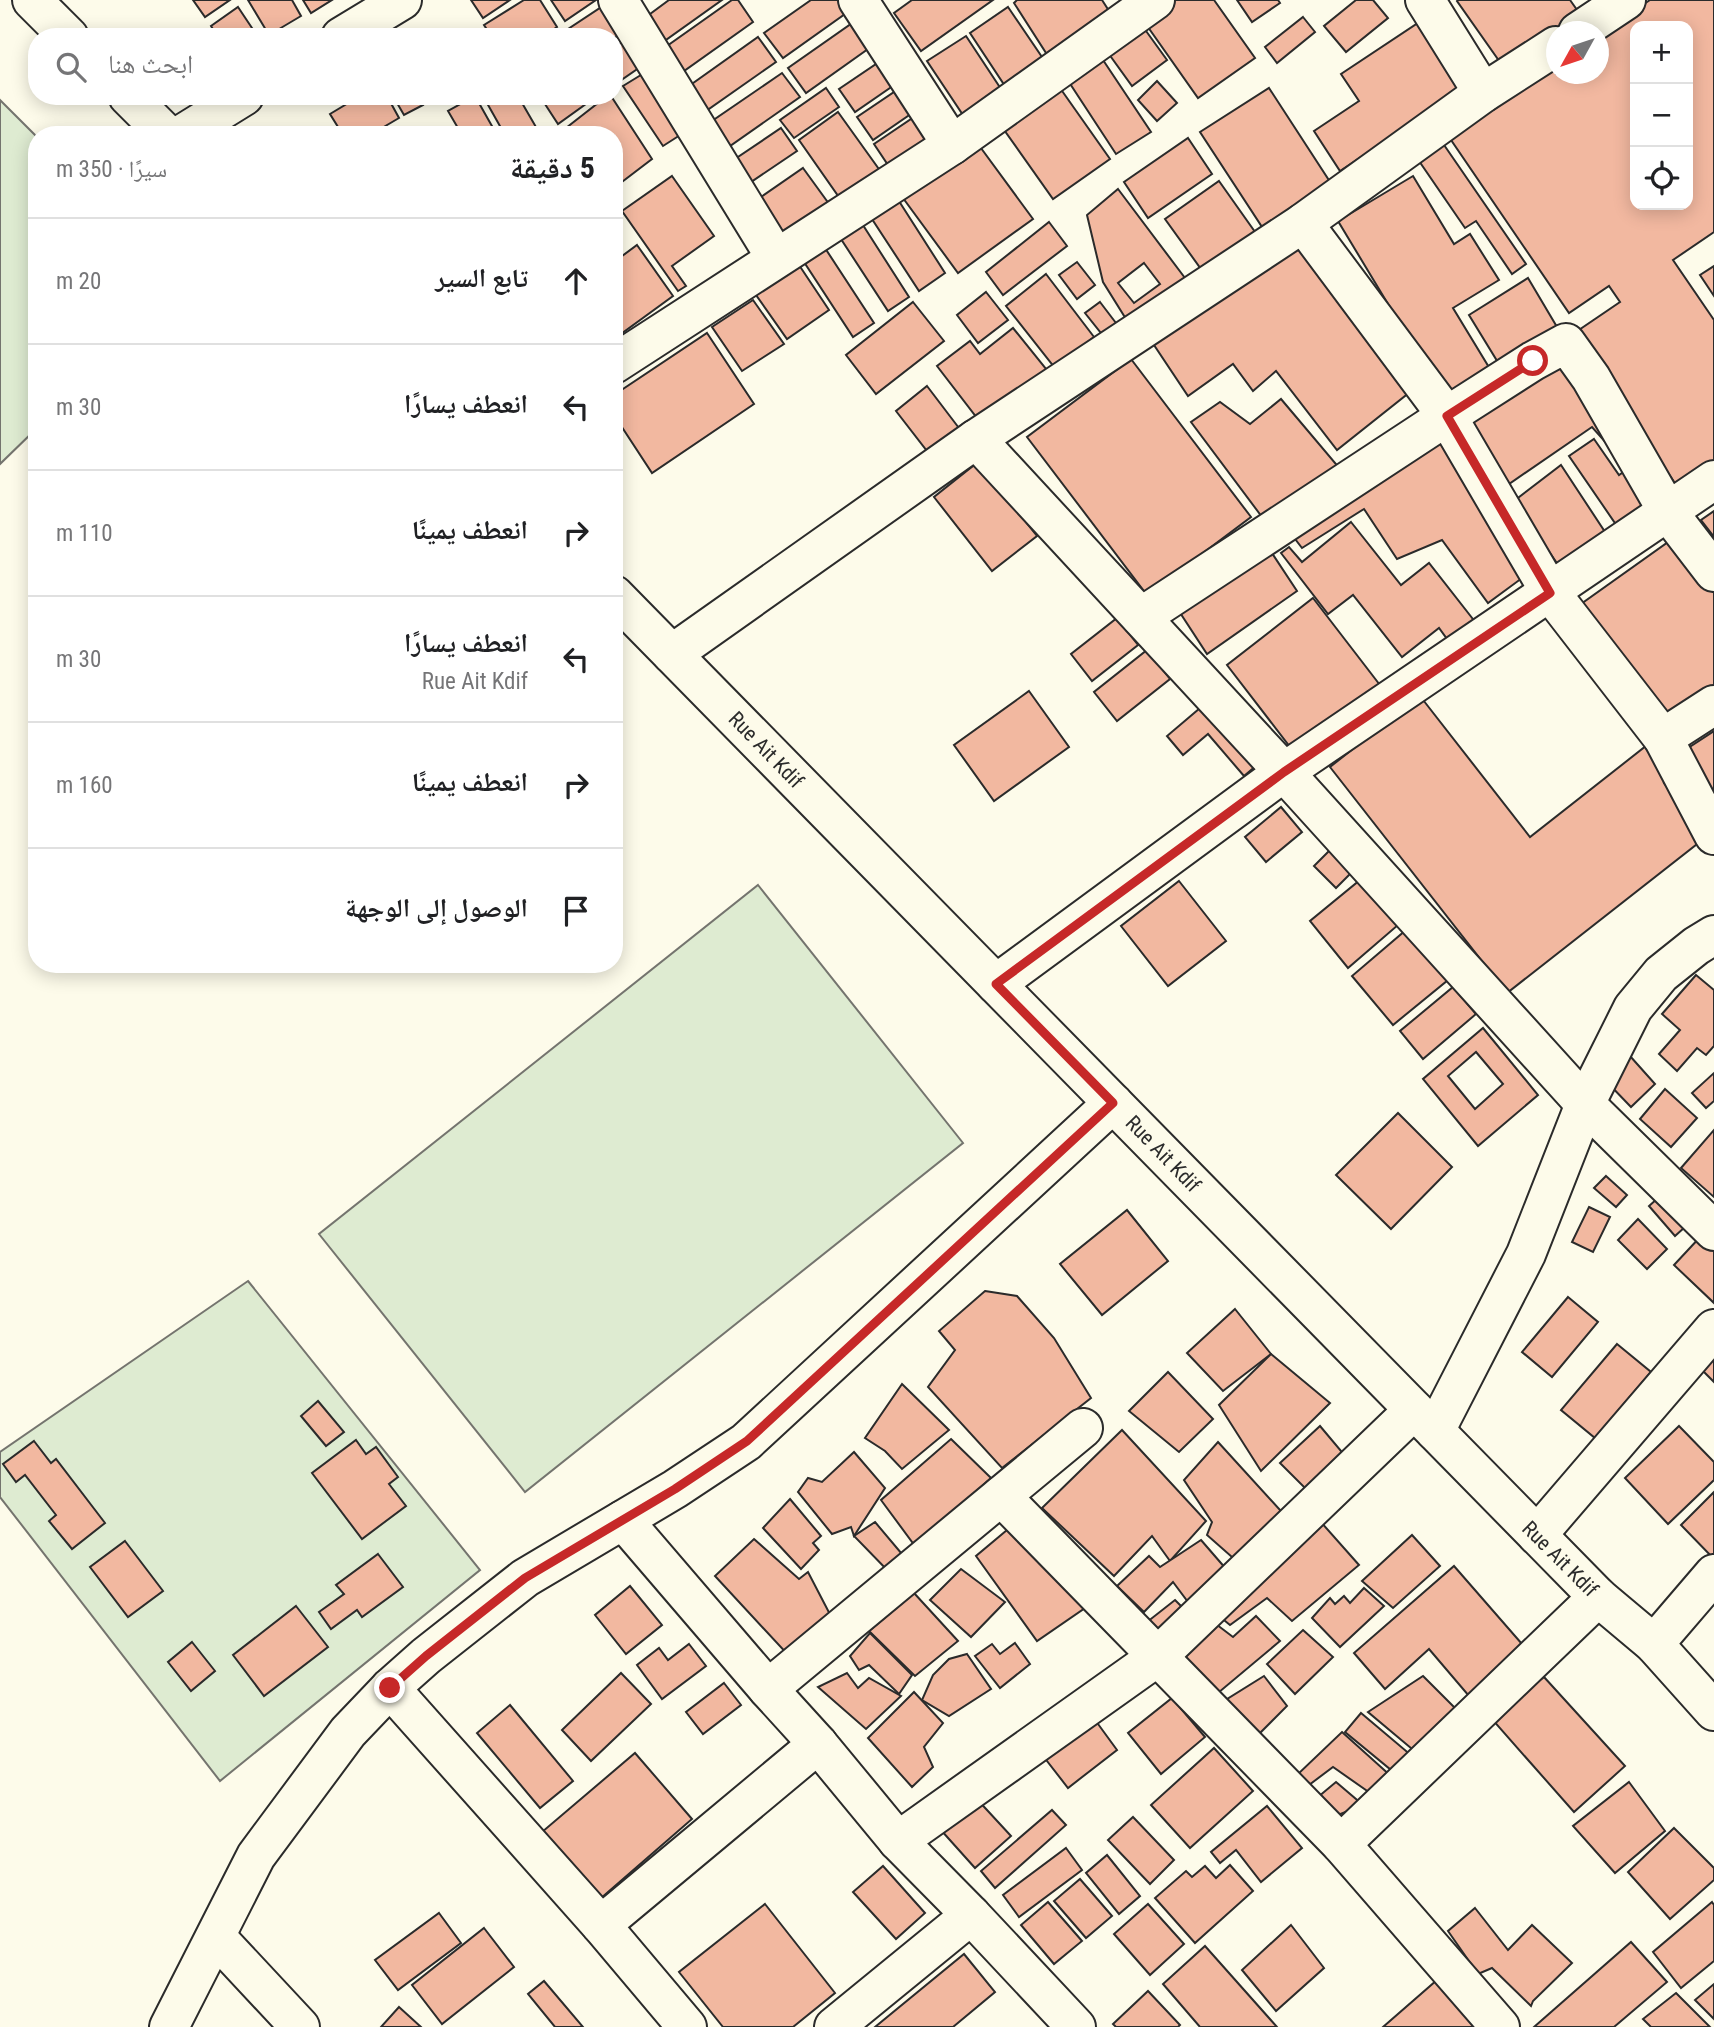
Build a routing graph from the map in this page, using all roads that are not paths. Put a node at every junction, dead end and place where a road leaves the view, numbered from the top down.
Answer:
1 (32, 0) edge
2 (401, 0) edge
3 (618, 0) edge
4 (858, 0) edge
5 (1425, 0) edge
6 (1626, 0) edge
7 (1136, 6) edge
8 (1594, 21) edge
9 (60, 28) edge
10 (356, 28) edge
11 (1546, 52) edge
12 (1483, 93) junction
13 (137, 105) edge
14 (229, 105) edge
15 (158, 126) edge
16 (196, 126) edge
17 (952, 145) junction
18 (1303, 223) junction
19 (776, 258) junction
20 (623, 357) edge
21 (1447, 416) junction
22 (976, 439) junction
23 (1714, 480) edge
24 (1668, 512) junction
25 (1714, 572) edge
26 (1550, 593) junction
27 (623, 604) edge
28 (1141, 617) junction
29 (672, 654) junction
30 (1714, 705) edge
31 (1663, 737) junction
32 (1284, 772) junction
33 (1714, 835) edge
34 (1714, 935) edge
35 (996, 984) junction
36 (1113, 1103) junction
37 (1585, 1104) junction
38 (1714, 1231) edge
39 (1714, 1329) edge
40 (1424, 1420) junction
41 (1083, 1428) dead end
42 (1001, 1496) junction
43 (623, 1520) junction
44 (1537, 1535) junction
45 (1714, 1574) edge
46 (1598, 1597) junction
47 (1654, 1644) junction
48 (1157, 1657) junction
49 (390, 1688) junction
50 (768, 1689) junction
51 (1714, 1711) edge
52 (818, 1744) junction
53 (898, 1842) junction
54 (1341, 1844) junction
55 (971, 1915) junction
56 (601, 1925) junction
57 (216, 1937) junction
58 (169, 2027) edge
59 (300, 2027) edge
60 (687, 2027) edge
61 (834, 2027) edge
62 (1076, 2027) edge
63 (1500, 2027) edge

1 - 9 street
2 - 10 street
3 - 19 street
4 - 17 street
5 - 12 street
6 - 8 street
7 - 17 street
11 - 12 street
12 - 18 street
13 - 15 street
14 - 16 street
17 - 19 street
18 - 21 street
18 - 22 street
19 - 20 street
21 - 24 street
21 - 26 street
21 - 28 street
22 - 28 street
22 - 29 street
23 - 24 street
24 - 25 street
24 - 26 street
26 - 31 street
26 - 32 street
27 - 29 street, Rue Ait Kdif
28 - 32 street
29 - 35 street, Rue Ait Kdif
30 - 31 street
31 - 33 street
32 - 35 street
32 - 37 street
34 - 37 street
35 - 36 street, Rue Ait Kdif
36 - 40 street, Rue Ait Kdif
36 - 43 street
37 - 38 street
37 - 40 street
39 - 44 street
40 - 44 street, Rue Ait Kdif
40 - 48 street
41 - 42 street
42 - 48 street
42 - 50 street
43 - 49 street
43 - 50 street
44 - 46 street, Rue Ait Kdif
45 - 47 street
46 - 47 street, Rue Ait Kdif
46 - 54 street
47 - 51 street, Rue Ait Kdif
48 - 53 street
48 - 54 street
49 - 56 street
49 - 57 street
50 - 52 street
52 - 53 street
52 - 56 street
53 - 55 street
54 - 63 street
55 - 61 street
55 - 62 street
56 - 60 street
57 - 58 street
57 - 59 street

